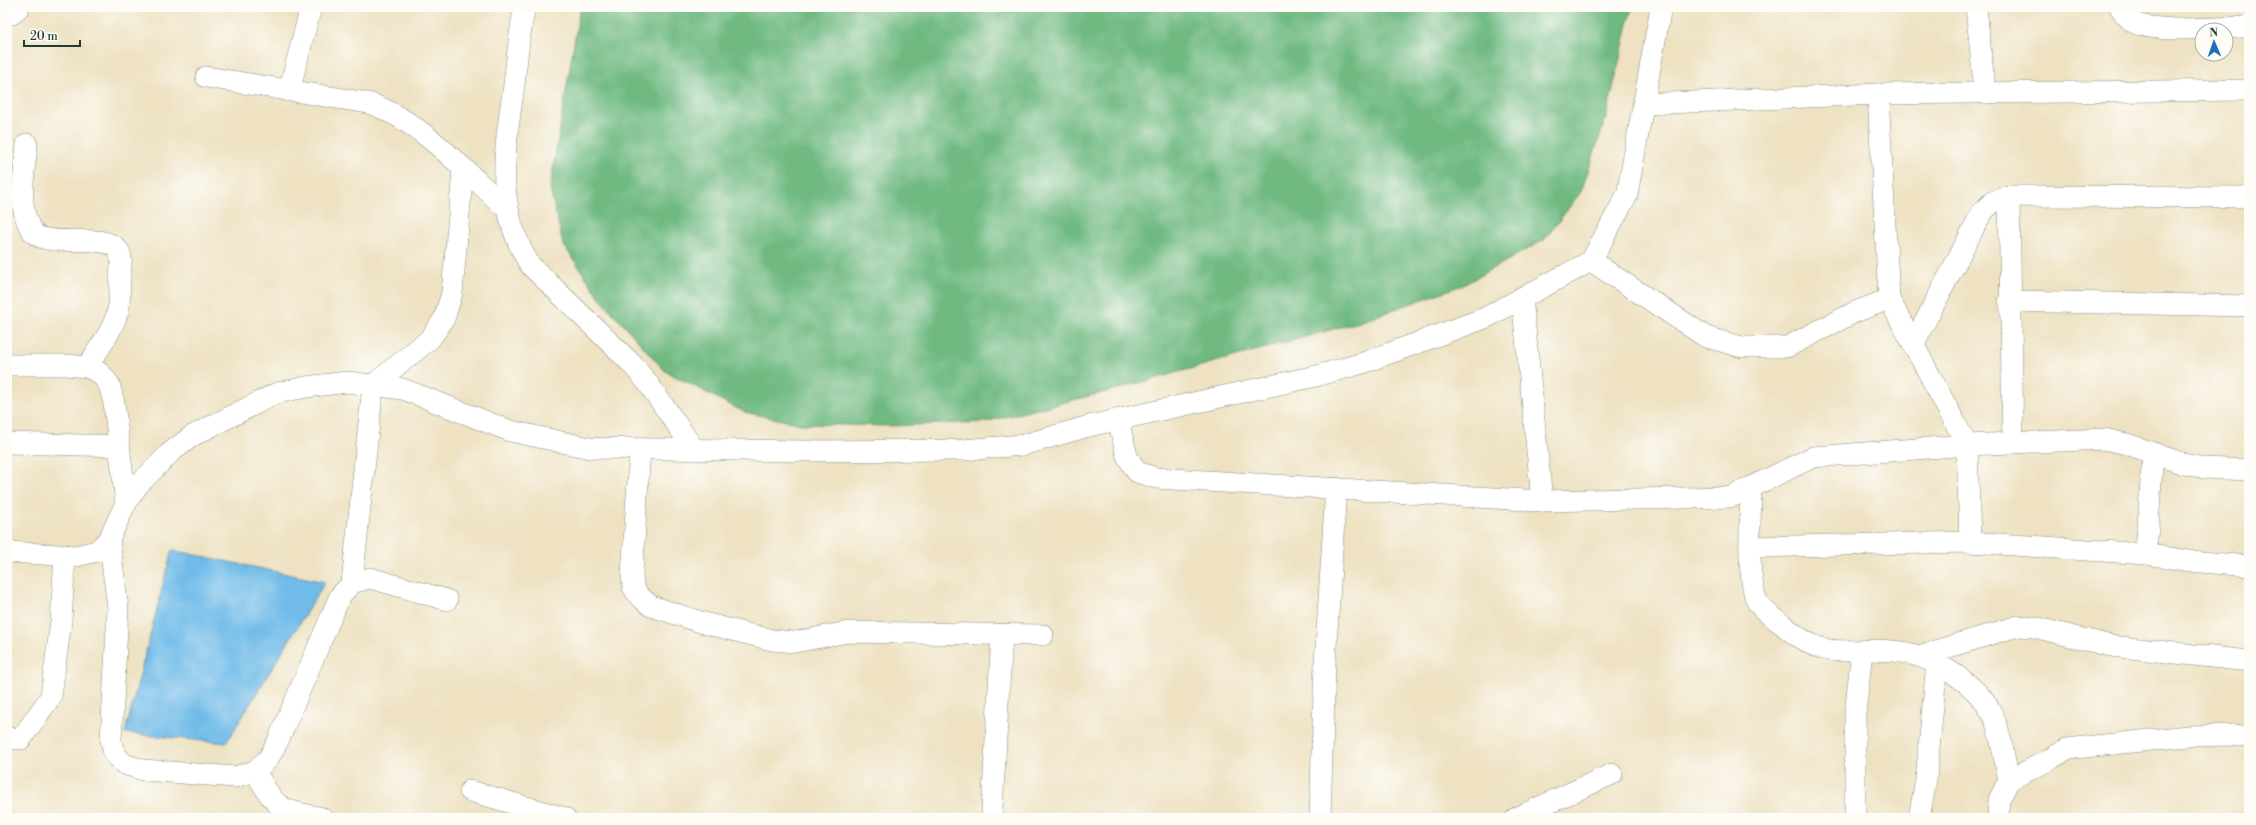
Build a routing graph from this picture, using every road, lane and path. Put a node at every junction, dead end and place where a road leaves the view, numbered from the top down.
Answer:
1 (19, 7) edge
2 (311, 7) edge
3 (525, 7) edge
4 (1661, 7) edge
5 (1976, 7) edge
6 (2120, 7) edge
7 (7, 15) edge
8 (2249, 27) edge
9 (206, 77) dead end
10 (2249, 90) edge
11 (289, 91) junction
12 (1985, 93) junction
13 (1878, 94) junction
14 (1644, 104) junction
15 (27, 144) dead end
16 (463, 170) junction
17 (2009, 196) junction
18 (2249, 197) edge
19 (507, 209) junction
20 (1591, 261) junction
21 (1522, 297) junction
22 (1889, 299) junction
23 (2009, 301) junction
24 (2249, 306) edge
25 (1913, 345) junction
26 (7, 365) edge
27 (87, 367) junction
28 (373, 385) junction
29 (1118, 420) junction
30 (7, 443) edge
31 (2013, 443) junction
32 (1967, 445) junction
33 (119, 446) junction
34 (640, 448) junction
35 (694, 449) junction
36 (2153, 453) junction
37 (2249, 470) edge
38 (1751, 487) junction
39 (1336, 488) junction
40 (1542, 501) junction
41 (126, 503) junction
42 (110, 539) junction
43 (1970, 542) junction
44 (1752, 547) junction
45 (7, 552) edge
46 (2146, 554) junction
47 (65, 556) junction
48 (2249, 566) edge
49 (352, 583) junction
50 (447, 600) dead end
51 (1002, 634) junction
52 (1043, 635) dead end
53 (1862, 651) junction
54 (1928, 659) junction
55 (2249, 661) edge
56 (2249, 737) edge
57 (7, 738) edge
58 (255, 771) junction
59 (1612, 774) dead end
60 (2009, 780) junction
61 (470, 791) dead end
62 (992, 810) dead end
63 (322, 818) edge
64 (566, 818) edge
65 (1320, 818) edge
66 (1516, 818) edge
67 (1855, 818) edge
68 (1920, 818) edge
69 (1998, 818) edge

1 - 7 street
2 - 11 street
3 - 19 street
4 - 14 street
5 - 12 street
6 - 8 street
9 - 11 street
10 - 12 street
11 - 16 street
12 - 13 street
13 - 14 street
13 - 22 street
14 - 20 street
15 - 27 street
16 - 19 street
16 - 28 street
17 - 18 street
17 - 23 street
17 - 25 street
19 - 35 street
20 - 21 street
20 - 22 street
21 - 29 street
21 - 40 street
22 - 25 street
23 - 24 street
23 - 31 street
25 - 32 street
26 - 27 street
27 - 33 street
28 - 34 street
28 - 41 street
28 - 49 street
29 - 35 street
29 - 39 street
30 - 33 street
31 - 32 street
31 - 36 street
32 - 38 street
32 - 43 street
33 - 41 street
34 - 35 street
34 - 51 street
36 - 37 street
36 - 46 street
38 - 40 street
38 - 44 street
39 - 40 street
39 - 65 street
41 - 42 street
42 - 47 street
42 - 58 street
43 - 44 street
43 - 46 street
44 - 53 street
45 - 47 street
46 - 48 street
47 - 57 street
49 - 50 street
49 - 58 street
51 - 52 street
51 - 62 street
53 - 54 street
53 - 67 street
54 - 55 street
54 - 60 street
54 - 68 street
56 - 60 street
58 - 63 street
59 - 66 street
60 - 69 street
61 - 64 street

